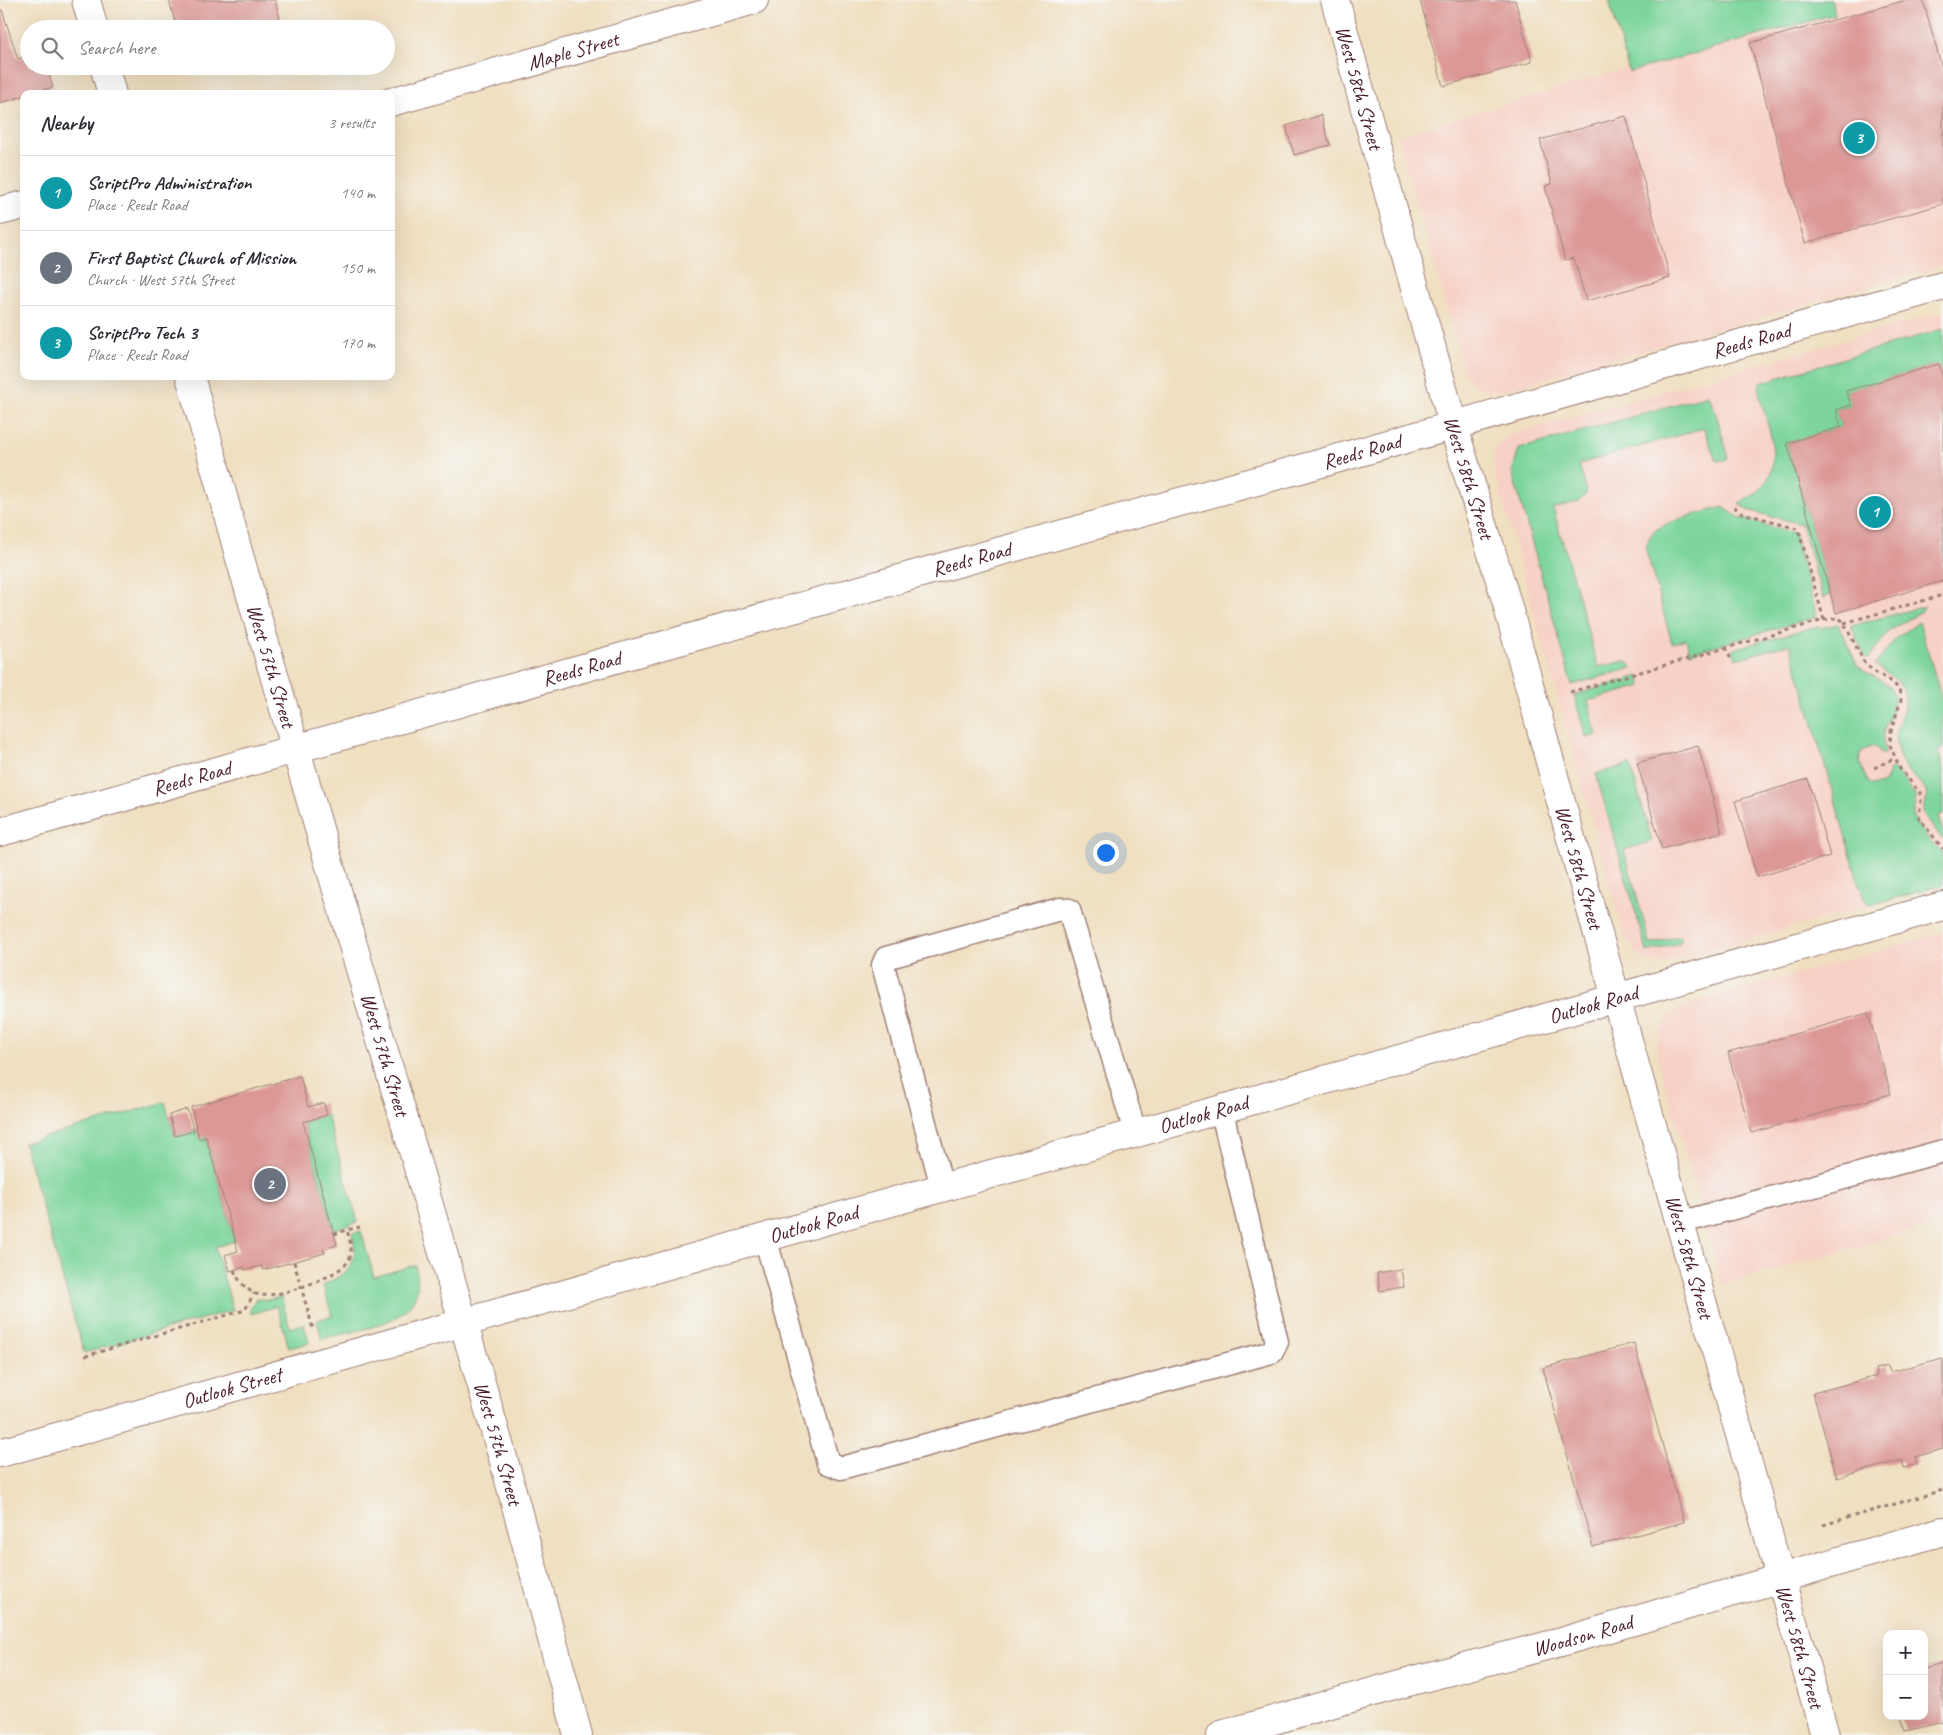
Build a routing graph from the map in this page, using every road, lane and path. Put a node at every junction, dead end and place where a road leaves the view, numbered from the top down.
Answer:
1 (86, 0) edge
2 (754, 0) edge
3 (1336, 0) edge
4 (92, 20) edge
5 (107, 75) edge
6 (111, 90) edge
7 (395, 101) edge
8 (20, 206) edge
9 (0, 212) edge
10 (1943, 286) edge
11 (191, 380) edge
12 (1453, 425) junction
13 (1732, 505) dead end
14 (1943, 595) edge
15 (1824, 620) junction
16 (1844, 623) junction
17 (1726, 647) junction
18 (1731, 660) dead end
19 (1570, 692) dead end
20 (297, 749) junction
21 (1895, 758) junction
22 (1874, 768) dead end
23 (0, 832) edge
24 (1943, 849) edge
25 (1943, 906) edge
26 (1616, 997) junction
27 (1221, 1108) junction
28 (1135, 1132) junction
29 (1943, 1151) edge
30 (942, 1187) junction
31 (1680, 1223) junction
32 (360, 1227) dead end
33 (347, 1230) junction
34 (334, 1234) dead end
35 (765, 1237) junction
36 (294, 1262) dead end
37 (234, 1270) dead end
38 (301, 1287) junction
39 (254, 1293) junction
40 (464, 1322) junction
41 (311, 1323) dead end
42 (85, 1356) dead end
43 (0, 1453) edge
44 (1943, 1490) edge
45 (1823, 1525) dead end
46 (1943, 1531) edge
47 (1780, 1577) junction
48 (578, 1735) edge
49 (1221, 1735) edge
50 (1824, 1735) edge

1 - 4 street
2 - 7 street, Maple Street
3 - 12 street, West 58th Street
5 - 6 street
8 - 9 street
10 - 12 street, Reeds Road
11 - 20 street, West 57th Street
12 - 20 street, Reeds Road
12 - 26 street, West 58th Street
13 - 15 path
14 - 16 path
15 - 16 path
15 - 17 path
16 - 21 path
17 - 18 path
17 - 19 path
20 - 23 street, Reeds Road
20 - 40 street, West 57th Street
21 - 22 path
21 - 24 path
25 - 26 street, Outlook Road
26 - 27 street, Outlook Road
26 - 31 street, West 58th Street
27 - 28 street, Outlook Road
27 - 35 lane
28 - 30 street, Outlook Road
28 - 30 lane
29 - 31 lane
30 - 35 street, Outlook Road
31 - 47 street, West 58th Street
32 - 33 path
33 - 34 path
33 - 38 path
35 - 40 street, Outlook Road
36 - 38 path
37 - 39 path
38 - 39 path
38 - 41 path
39 - 42 path
40 - 43 street, Outlook Street
40 - 48 street, West 57th Street
44 - 45 path
46 - 47 street, Woodson Road
47 - 49 street, Woodson Road
47 - 50 street, West 58th Street

